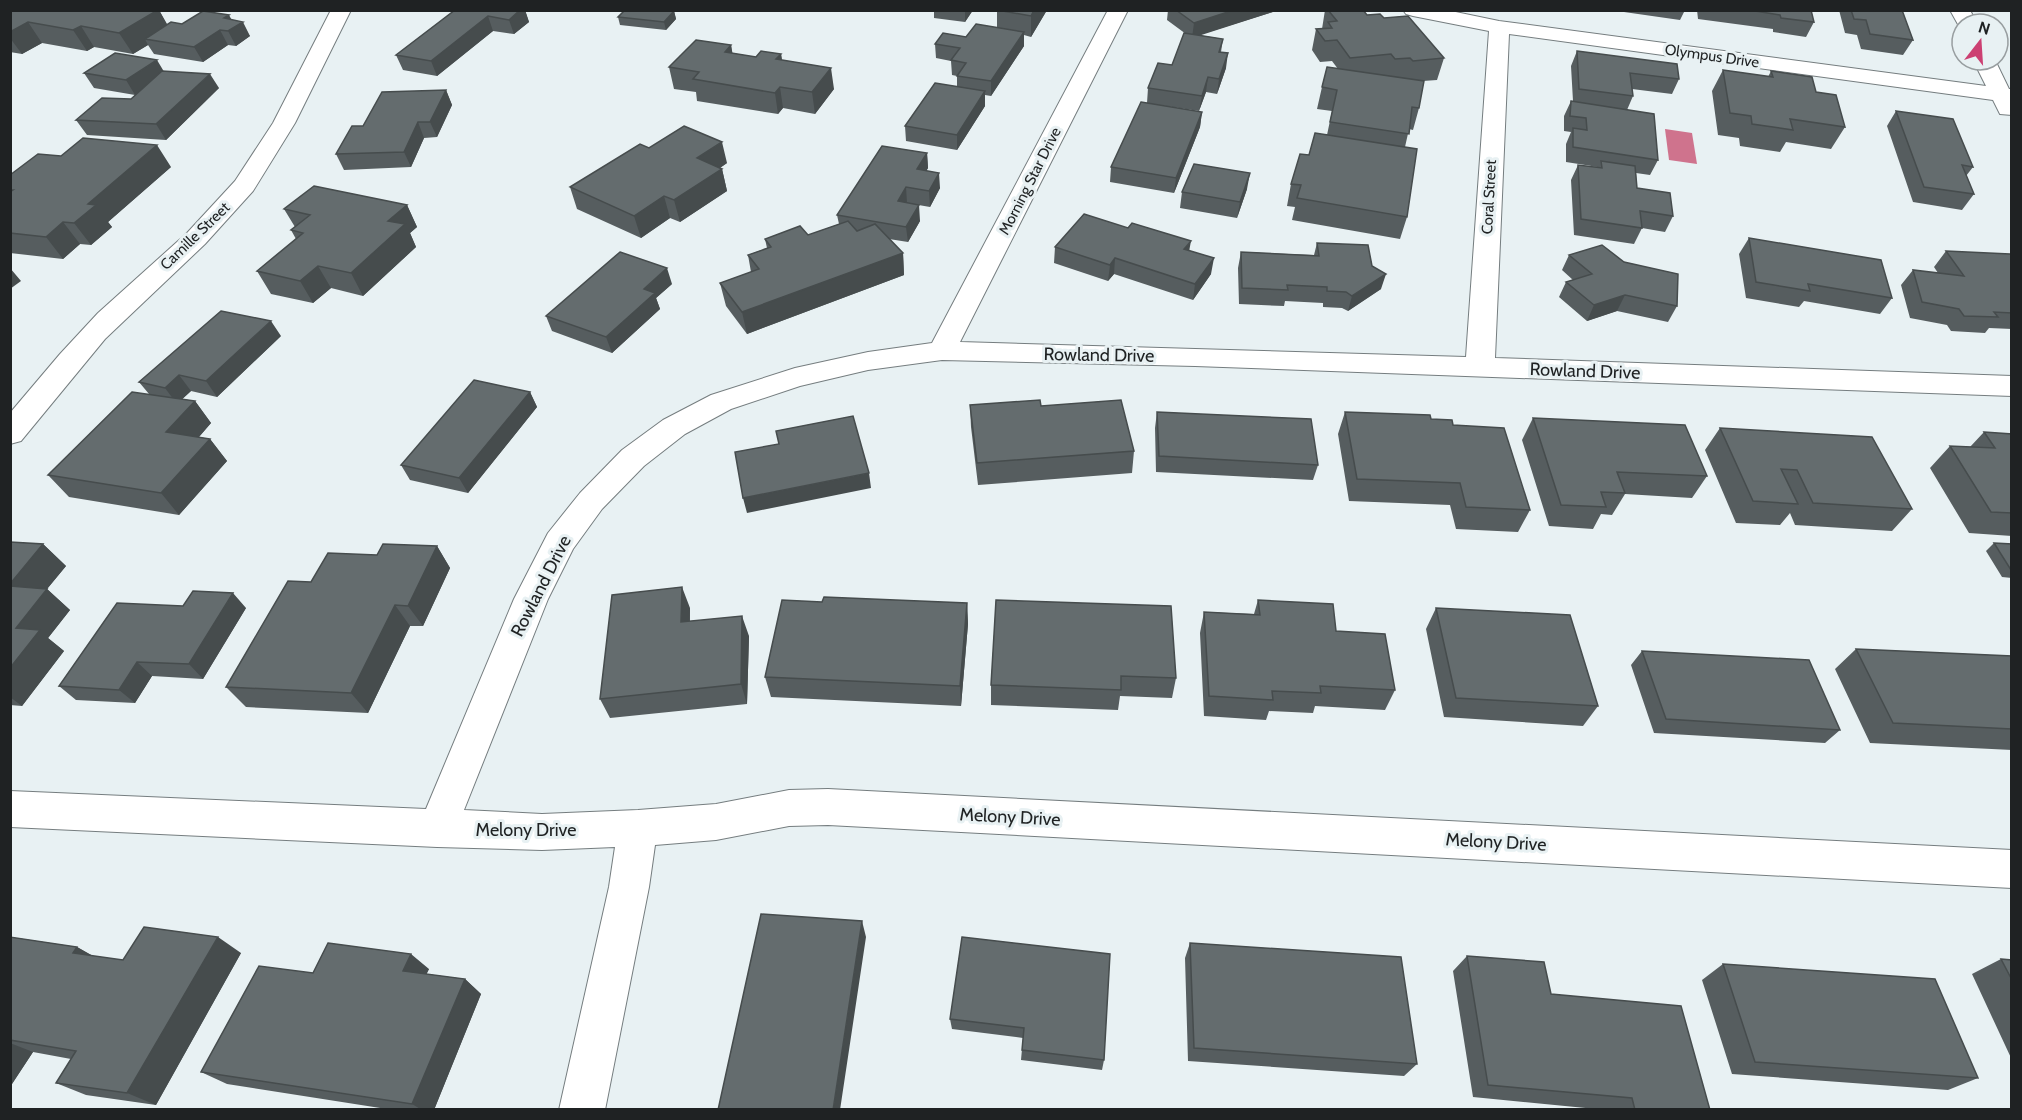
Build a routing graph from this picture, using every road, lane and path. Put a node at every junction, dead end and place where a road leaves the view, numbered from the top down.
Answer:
1 (340, 10) edge
2 (1118, 10) edge
3 (1413, 10) edge
4 (1499, 27) junction
5 (1992, 72) edge
6 (2006, 95) edge
7 (2012, 116) edge
8 (942, 351) junction
9 (1480, 367) junction
10 (2012, 386) edge
11 (10, 434) edge
12 (10, 809) edge
13 (638, 828) junction
14 (437, 829) junction
15 (2012, 869) edge
16 (582, 1110) edge

1 - 11 street, Camille Street
2 - 8 street, Morning Star Drive
3 - 4 street, Olympus Drive
4 - 6 street, Olympus Drive
4 - 9 street, Coral Street
5 - 6 street
6 - 7 street
8 - 9 street, Rowland Drive
8 - 14 street, Rowland Drive
9 - 10 street, Rowland Drive
12 - 14 street, Melony Drive
13 - 14 street, Melony Drive
13 - 15 street, Melony Drive
13 - 16 street

